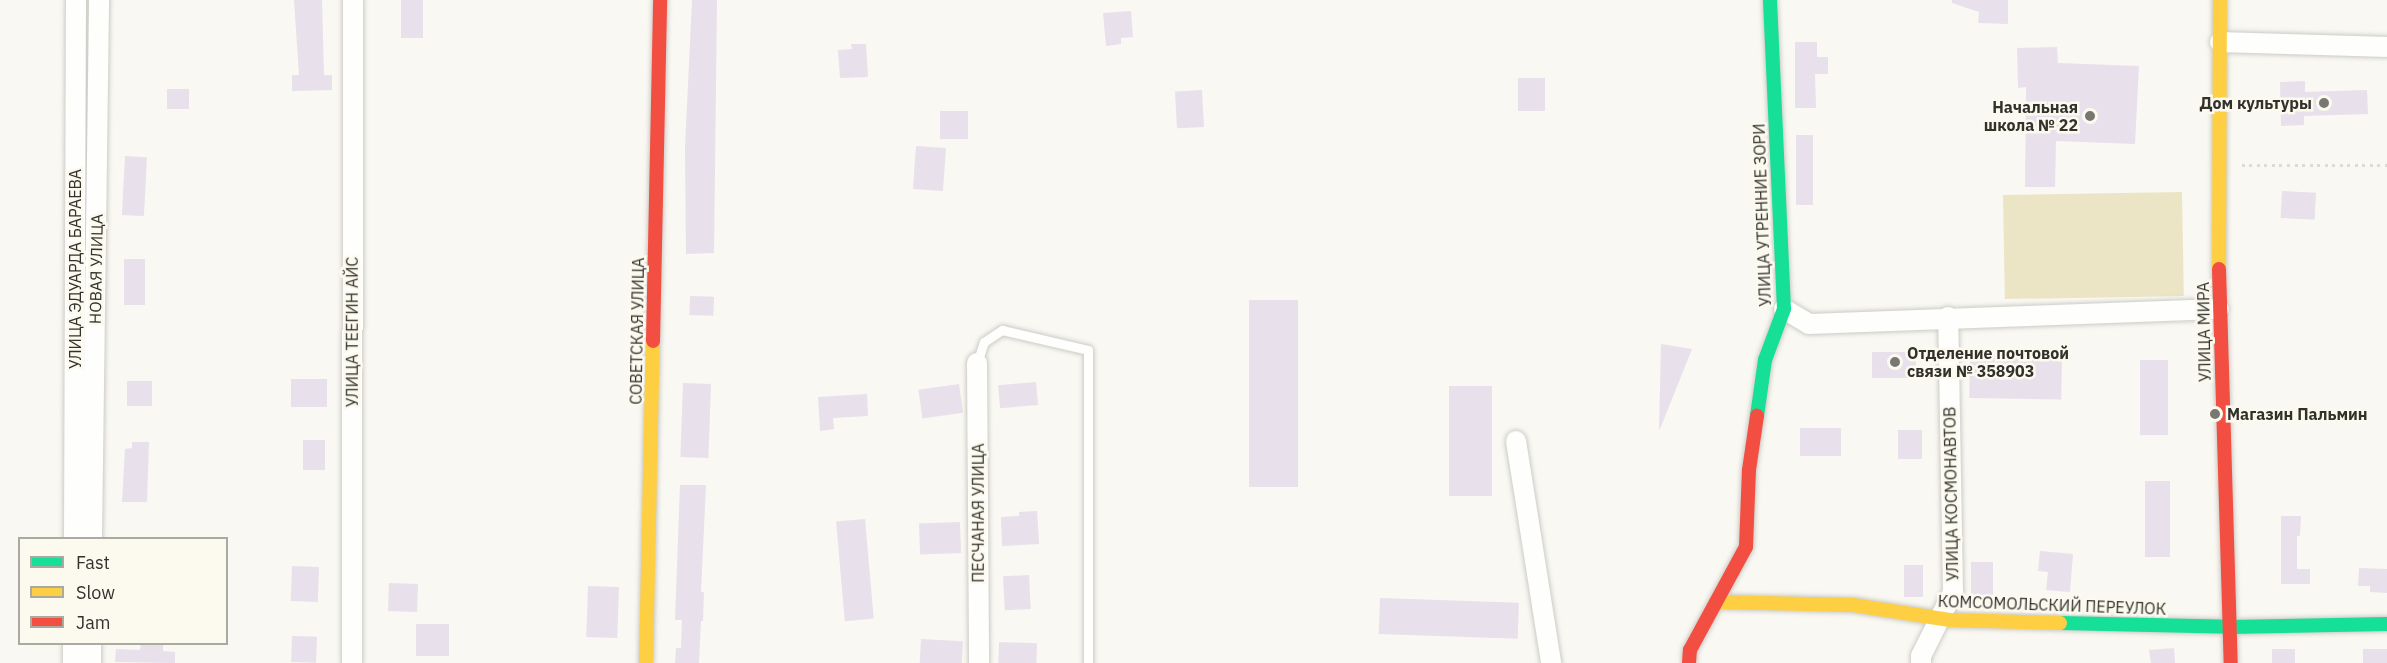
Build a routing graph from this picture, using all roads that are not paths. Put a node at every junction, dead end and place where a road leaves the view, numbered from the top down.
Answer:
1 (76, 0) edge
2 (99, 0) edge
3 (353, 0) edge
4 (660, 0) edge
5 (1770, 0) edge
6 (2220, 0) edge
7 (2220, 42) junction
8 (2387, 47) edge
9 (1784, 309) junction
10 (2219, 309) junction
11 (1948, 318) junction
12 (977, 363) joint
13 (1516, 441) dead end
14 (74, 537) edge
15 (92, 537) edge
16 (1716, 602) junction
17 (1940, 619) junction
18 (2387, 624) edge
19 (2230, 627) junction
20 (73, 645) edge
21 (91, 645) edge
22 (73, 663) edge
23 (91, 663) edge
24 (352, 663) edge
25 (646, 663) edge
26 (979, 663) edge
27 (1088, 663) edge
28 (1551, 663) edge
29 (1689, 663) edge
30 (1921, 663) edge
31 (2231, 663) edge

1 - 14 street, УЛИЦА ЭДУАРДА БАРАЕВА
2 - 15 street, НОВАЯ УЛИЦА
3 - 24 street, УЛИЦА ТЕЕГИН АЙС
4 - 25 street, СОВЕТСКАЯ УЛИЦА
5 - 9 street, УЛИЦА УТРЕННИЕ ЗОРИ
6 - 7 street, УЛИЦА МИРА
7 - 8 street
7 - 10 street, УЛИЦА МИРА
9 - 11 street
9 - 16 street, УЛИЦА УТРЕННИЕ ЗОРИ
10 - 11 street
10 - 19 street, УЛИЦА МИРА
11 - 17 street, УЛИЦА КОСМОНАВТОВ
12 - 26 street, ПЕСЧАНАЯ УЛИЦА
12 - 27 lane
13 - 28 street
16 - 17 street, КОМСОМОЛЬСКИЙ ПЕРЕУЛОК
16 - 29 street, УЛИЦА УТРЕННИЕ ЗОРИ
17 - 19 street, КОМСОМОЛЬСКИЙ ПЕРЕУЛОК
17 - 30 street, УЛИЦА КОСМОНАВТОВ
18 - 19 street, КОМСОМОЛЬСКИЙ ПЕРЕУЛОК
19 - 31 street, УЛИЦА МИРА
20 - 22 street
21 - 23 street

